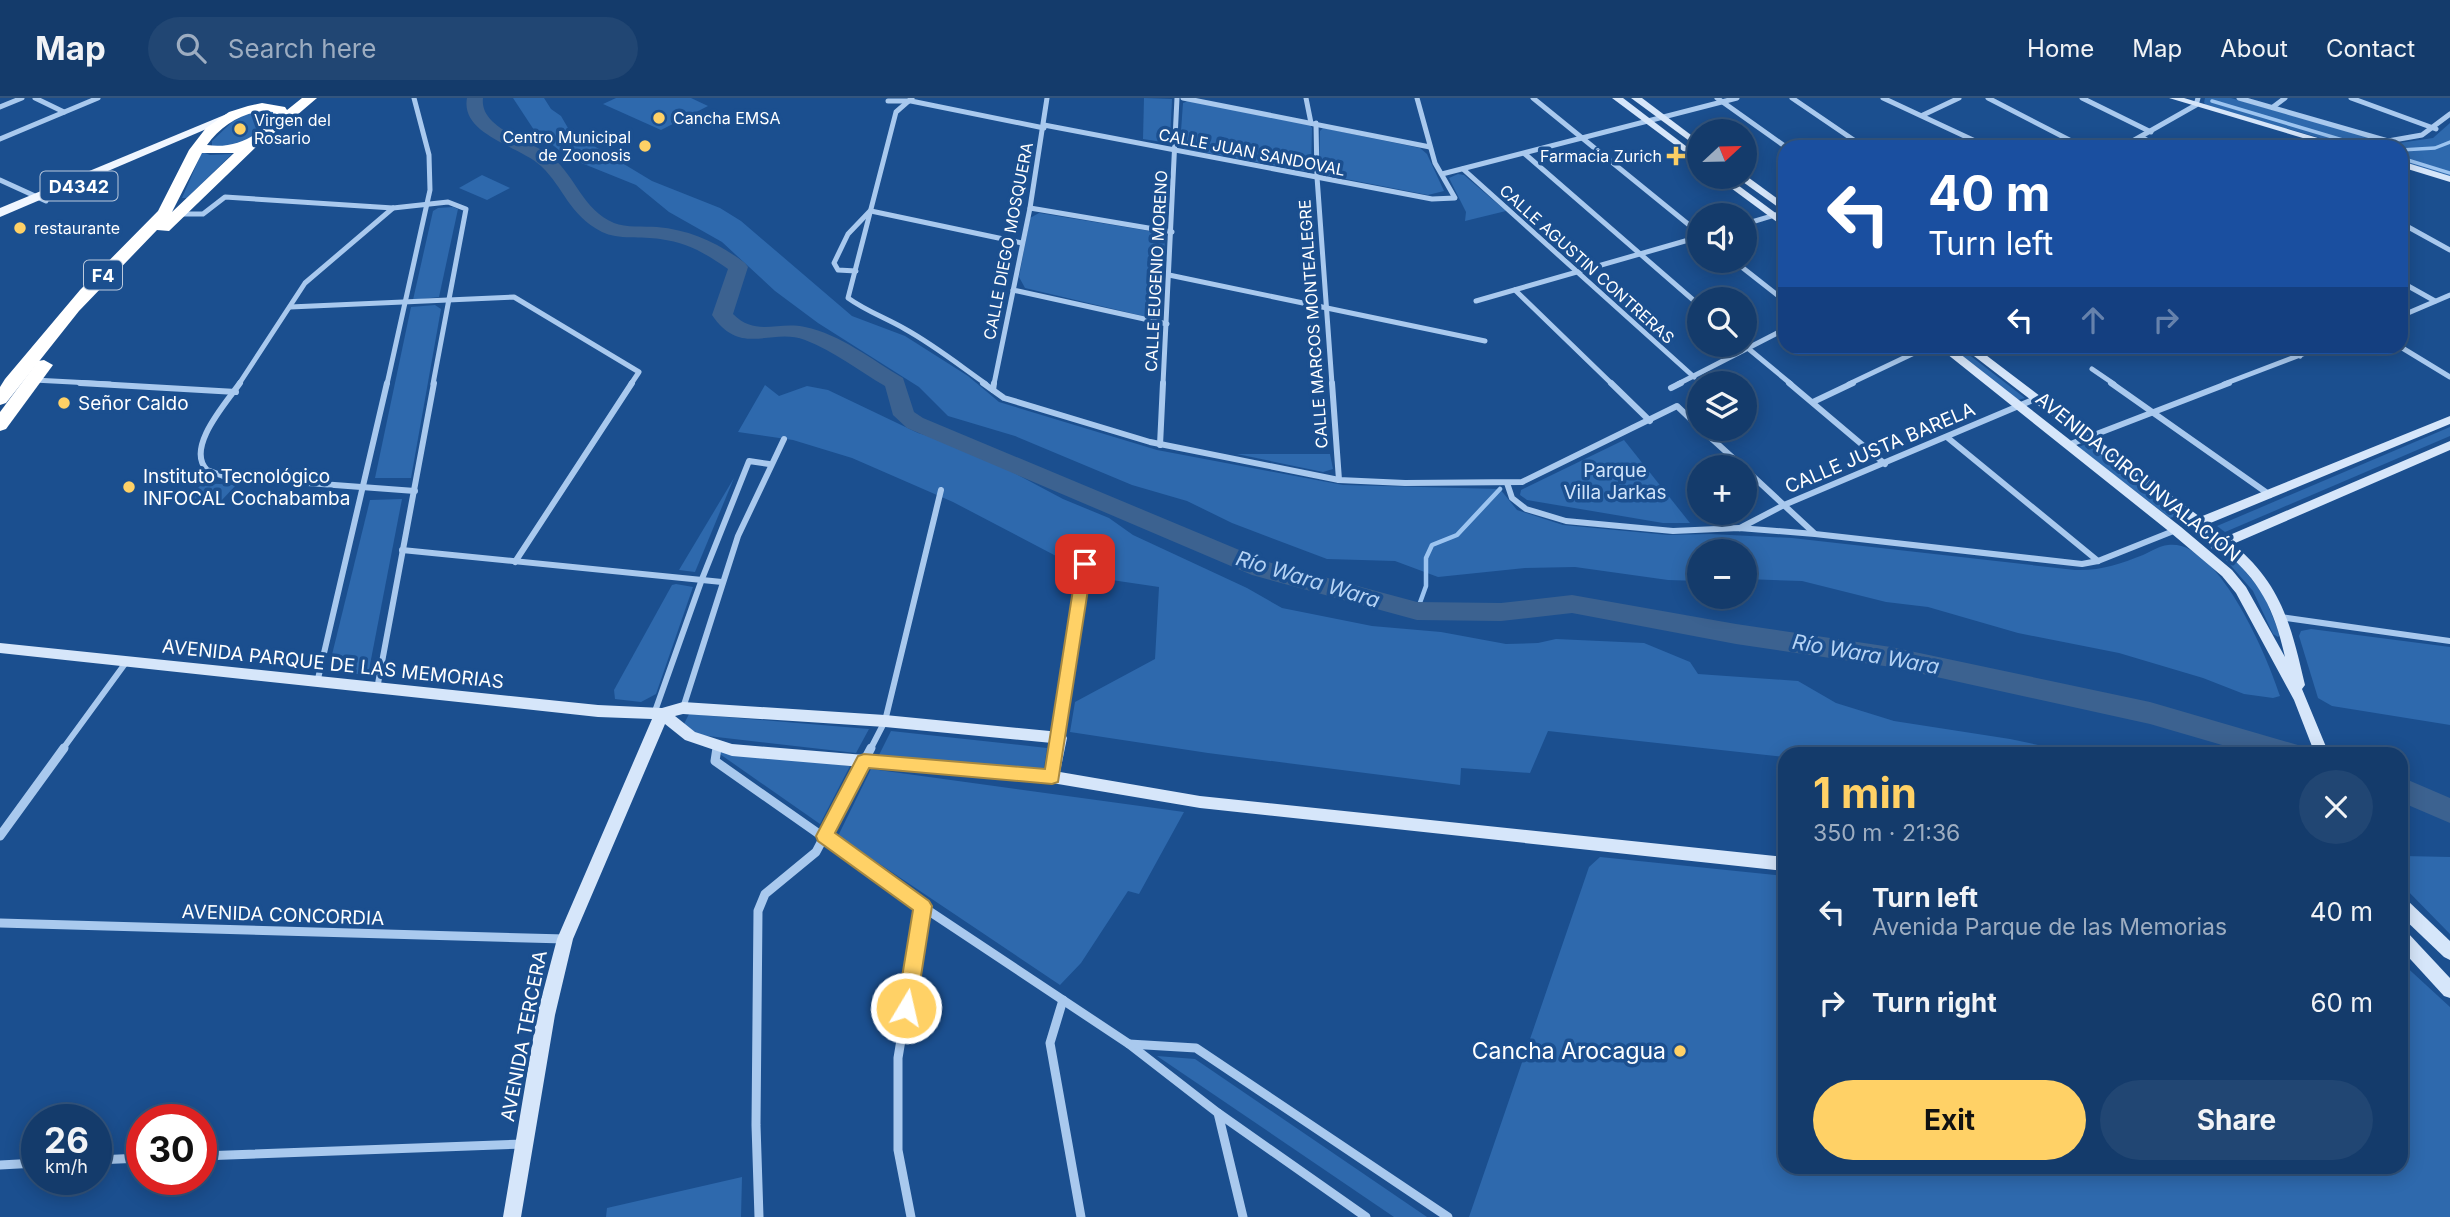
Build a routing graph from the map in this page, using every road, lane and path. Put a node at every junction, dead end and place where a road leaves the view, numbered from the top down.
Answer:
1 (22, 98) edge
2 (36, 98) edge
3 (98, 98) edge
4 (272, 98) edge
5 (310, 98) edge
6 (414, 98) edge
7 (1047, 98) edge
8 (1177, 98) edge
9 (1183, 98) edge
10 (1306, 98) edge
11 (1417, 98) edge
12 (1533, 98) edge
13 (1617, 98) edge
14 (1636, 98) edge
15 (1737, 98) edge
16 (1792, 98) edge
17 (1885, 98) edge
18 (1959, 98) edge
19 (1988, 98) edge
20 (2082, 98) edge
21 (2174, 98) edge
22 (2239, 98) edge
23 (2285, 98) edge
24 (2351, 98) edge
25 (911, 99) edge
26 (889, 100) edge
27 (1720, 100) edge
28 (2197, 101) edge
29 (0, 107) edge
30 (2273, 107) junction
31 (244, 111) junction
32 (64, 112) junction
33 (896, 112) junction
34 (2450, 114) edge
35 (1923, 115) junction
36 (1662, 118) junction
37 (281, 121) junction
38 (1648, 121) junction
39 (1313, 123) junction
40 (1044, 126) junction
41 (2436, 130) junction
42 (2151, 132) junction
43 (1687, 136) edge
44 (2141, 137) junction
45 (1582, 138) junction
46 (0, 139) edge
47 (1854, 140) edge
48 (1974, 140) edge
49 (2069, 140) edge
50 (2135, 140) edge
51 (2146, 140) edge
52 (2321, 140) edge
53 (1778, 141) edge
54 (251, 145) junction
55 (198, 146) junction
56 (1430, 147) junction
57 (155, 150) junction
58 (1176, 150) junction
59 (1687, 151) edge
60 (1525, 154) junction
61 (2408, 166) edge
62 (1463, 169) junction
63 (1442, 174) junction
64 (1317, 177) junction
65 (2450, 179) edge
66 (0, 180) edge
67 (1737, 189) edge
68 (1757, 189) edge
69 (42, 199) junction
70 (426, 204) junction
71 (1778, 206) edge
72 (393, 208) junction
73 (1030, 208) junction
74 (871, 211) junction
75 (0, 213) edge
76 (178, 214) junction
77 (1778, 214) edge
78 (1772, 216) junction
79 (1757, 220) edge
80 (1778, 220) edge
81 (0, 221) edge
82 (1687, 225) edge
83 (2408, 227) edge
84 (1172, 232) junction
85 (1687, 239) edge
86 (1021, 243) junction
87 (2450, 250) edge
88 (1641, 255) junction
89 (856, 271) junction
90 (1579, 272) junction
91 (1749, 273) edge
92 (1169, 275) junction
93 (2408, 286) edge
94 (1013, 290) junction
95 (1515, 290) junction
96 (1687, 295) edge
97 (2450, 295) edge
98 (1778, 296) edge
99 (446, 301) junction
100 (1476, 301) dead end
101 (2435, 301) junction
102 (406, 303) junction
103 (290, 307) junction
104 (1326, 308) junction
105 (2408, 313) edge
106 (1167, 324) junction
107 (1778, 331) edge
108 (1485, 341) dead end
109 (1757, 341) edge
110 (2408, 351) edge
111 (1912, 354) edge
112 (1952, 354) edge
113 (1976, 354) edge
114 (2297, 354) edge
115 (2305, 354) edge
116 (2300, 356) junction
117 (1728, 357) edge
118 (1757, 357) edge
119 (2092, 369) dead end
120 (1687, 371) edge
121 (1704, 371) edge
122 (2450, 377) edge
123 (32, 380) junction
124 (1687, 380) edge
125 (1671, 388) dead end
126 (993, 390) junction
127 (236, 392) junction
128 (0, 399) edge
129 (2035, 399) junction
130 (1813, 402) junction
131 (2018, 406) junction
132 (2154, 412) junction
133 (1687, 416) edge
134 (1650, 421) junction
135 (2450, 421) edge
136 (0, 425) edge
137 (1948, 438) junction
138 (2087, 438) junction
139 (784, 439) dead end
140 (1714, 441) edge
141 (2068, 444) junction
142 (1160, 445) junction
143 (2450, 445) edge
144 (1730, 455) edge
145 (769, 464) junction
146 (1885, 464) junction
147 (1339, 480) junction
148 (1757, 480) edge
149 (1507, 484) junction
150 (364, 489) junction
151 (941, 490) dead end
152 (415, 491) junction
153 (2270, 495) junction
154 (1784, 505) junction
155 (2200, 523) junction
156 (1739, 528) junction
157 (2176, 530) junction
158 (1815, 534) junction
159 (2225, 543) junction
160 (402, 550) junction
161 (2202, 551) junction
162 (2098, 561) junction
163 (516, 562) junction
164 (1085, 564) dead end
165 (702, 579) junction
166 (722, 582) junction
167 (2280, 617) junction
168 (2450, 641) edge
169 (0, 648) edge
170 (127, 661) junction
171 (317, 683) junction
172 (377, 689) junction
173 (2301, 700) junction
174 (683, 708) junction
175 (658, 714) junction
176 (885, 721) junction
177 (1059, 738) junction
178 (718, 746) junction
179 (2319, 747) edge
180 (864, 761) junction
181 (1052, 777) junction
182 (0, 836) edge
183 (824, 836) junction
184 (1778, 863) edge
185 (923, 906) junction
186 (2408, 912) edge
187 (0, 923) edge
188 (2423, 927) junction
189 (2408, 932) edge
190 (565, 939) junction
191 (2408, 943) edge
192 (2450, 952) edge
193 (2450, 990) edge
194 (1063, 1000) junction
195 (1129, 1044) junction
196 (1218, 1113) junction
197 (525, 1144) junction
198 (217, 1155) edge
199 (21, 1164) edge
200 (0, 1165) edge
201 (512, 1217) edge
202 (760, 1217) edge
203 (911, 1217) edge
204 (1081, 1217) edge
205 (1243, 1217) edge
206 (1366, 1217) edge
207 (1448, 1217) edge

1 - 29 street
2 - 32 street
3 - 32 street
4 - 31 highway, F4
5 - 37 highway, F4
6 - 70 street
7 - 40 street, CALLE DIEGO MOSQUERA
8 - 58 street, CALLE EUGENIO MORENO
9 - 39 street
10 - 39 street, CALLE MARCOS MONTEALEGRE
11 - 56 street
12 - 45 street
13 - 38 street
14 - 36 street
15 - 27 street
16 - 47 street
17 - 35 street
18 - 35 street
19 - 49 street
20 - 42 street
21 - 28 street
22 - 30 street
23 - 30 street
24 - 41 street
25 - 26 street, CALLE JUAN SANDOVAL
25 - 33 street
25 - 40 street, CALLE JUAN SANDOVAL
26 - 33 street
27 - 36 street
27 - 53 street
28 - 42 street
28 - 52 street
30 - 41 street
31 - 37 highway
31 - 55 highway, F4
31 - 57 main road, D4342
32 - 46 street
33 - 74 street
34 - 41 street
35 - 48 street
36 - 38 street
36 - 43 street
37 - 54 highway, F4
38 - 45 street
38 - 59 street
39 - 56 street
39 - 64 street, CALLE MARCOS MONTEALEGRE
40 - 58 street, CALLE JUAN SANDOVAL
40 - 73 street, CALLE DIEGO MOSQUERA
42 - 44 street
44 - 50 street
44 - 51 street
45 - 60 street
45 - 82 street
54 - 55 highway, F4
54 - 76 highway, F4
55 - 57 main road, D4342
55 - 128 highway, F4
56 - 63 street
57 - 69 main road, D4342
58 - 64 street, CALLE JUAN SANDOVAL
58 - 84 street, CALLE EUGENIO MORENO
60 - 62 street
60 - 88 street
61 - 65 street
62 - 63 street
62 - 90 street, CALLE AGUSTIN CONTRERAS
63 - 64 street, CALLE JUAN SANDOVAL
64 - 104 street, CALLE MARCOS MONTEALEGRE
66 - 69 street
67 - 78 street
68 - 71 street
69 - 75 main road, D4342
69 - 81 main road, D4342
70 - 72 street
70 - 99 street
70 - 102 street
72 - 76 street
72 - 103 street
73 - 84 street
73 - 86 street, CALLE DIEGO MOSQUERA
74 - 86 street
74 - 89 street
74 - 89 street
76 - 123 highway, F4
77 - 78 street
78 - 79 street
78 - 80 street
83 - 87 street
84 - 92 street, CALLE EUGENIO MORENO
85 - 88 street
86 - 94 street, CALLE DIEGO MOSQUERA
88 - 90 street
88 - 96 street
89 - 126 street
90 - 95 street
90 - 120 street, CALLE AGUSTIN CONTRERAS
91 - 98 street
92 - 104 street
92 - 106 street, CALLE EUGENIO MORENO
93 - 101 street
94 - 106 street
94 - 126 street, CALLE DIEGO MOSQUERA
95 - 100 street
95 - 134 street
97 - 101 street
99 - 102 street
99 - 152 street
99 - 163 street
101 - 105 street
102 - 103 street
102 - 150 street
103 - 127 street
104 - 108 street
104 - 147 street, CALLE MARCOS MONTEALEGRE
106 - 142 street, CALLE EUGENIO MORENO
107 - 109 street
110 - 122 street
111 - 130 street
112 - 131 street, AVENIDA CIRCUNVALACIÓN
113 - 129 street, AVENIDA CIRCUNVALACIÓN
114 - 116 street
115 - 116 street
116 - 132 street
117 - 121 street
118 - 130 street
119 - 132 street
123 - 127 street
123 - 136 highway, F4
124 - 125 street
126 - 142 street
127 - 150 street
129 - 131 street, CALLE JUSTA BARELA
129 - 138 street, AVENIDA CIRCUNVALACIÓN
130 - 146 street
131 - 137 street, CALLE JUSTA BARELA
131 - 141 street, AVENIDA CIRCUNVALACIÓN
132 - 138 street
132 - 153 street
133 - 134 street
134 - 149 street
135 - 153 street
137 - 146 street, CALLE JUSTA BARELA
137 - 162 street
138 - 141 street
138 - 155 street, AVENIDA CIRCUNVALACIÓN
139 - 145 street
140 - 144 street
141 - 157 street, AVENIDA CIRCUNVALACIÓN
142 - 147 street
143 - 159 street
145 - 165 street, AVENIDA TERCERA
145 - 166 street
146 - 154 street, CALLE JUSTA BARELA
147 - 149 street
148 - 154 street
149 - 156 street
150 - 152 street
150 - 171 street
151 - 176 street
152 - 160 street
153 - 155 street
154 - 156 street, CALLE JUSTA BARELA
154 - 158 street
155 - 157 street
155 - 159 street, AVENIDA CIRCUNVALACIÓN
156 - 158 street
157 - 161 street, AVENIDA CIRCUNVALACIÓN
157 - 162 street
158 - 162 street
159 - 161 street
159 - 167 street, AVENIDA CIRCUNVALACIÓN
160 - 163 street
160 - 172 street
161 - 173 street, AVENIDA CIRCUNVALACIÓN
163 - 165 street
164 - 177 street
165 - 166 street
165 - 175 street, AVENIDA TERCERA
166 - 174 street
167 - 168 street
167 - 173 street, AVENIDA CIRCUNVALACIÓN
169 - 170 street, AVENIDA PARQUE DE LAS MEMORIAS
170 - 171 street, AVENIDA PARQUE DE LAS MEMORIAS
170 - 182 street
171 - 172 street, AVENIDA PARQUE DE LAS MEMORIAS
172 - 175 street, AVENIDA PARQUE DE LAS MEMORIAS
173 - 179 street, AVENIDA CIRCUNVALACIÓN
174 - 175 street
174 - 176 street
175 - 178 street
175 - 190 street, AVENIDA TERCERA
176 - 177 street
176 - 180 street
177 - 181 street
178 - 180 street
178 - 183 street
180 - 181 street
180 - 183 street
181 - 184 street
183 - 185 street
183 - 202 street
185 - 194 street
185 - 203 street
186 - 188 street
187 - 190 street, AVENIDA CONCORDIA
188 - 189 street
188 - 192 street
190 - 197 street, AVENIDA TERCERA
191 - 193 street
194 - 195 street
194 - 204 street
195 - 196 street
195 - 207 street
196 - 205 street
196 - 206 street
197 - 198 street
197 - 201 street, AVENIDA TERCERA
199 - 200 street

